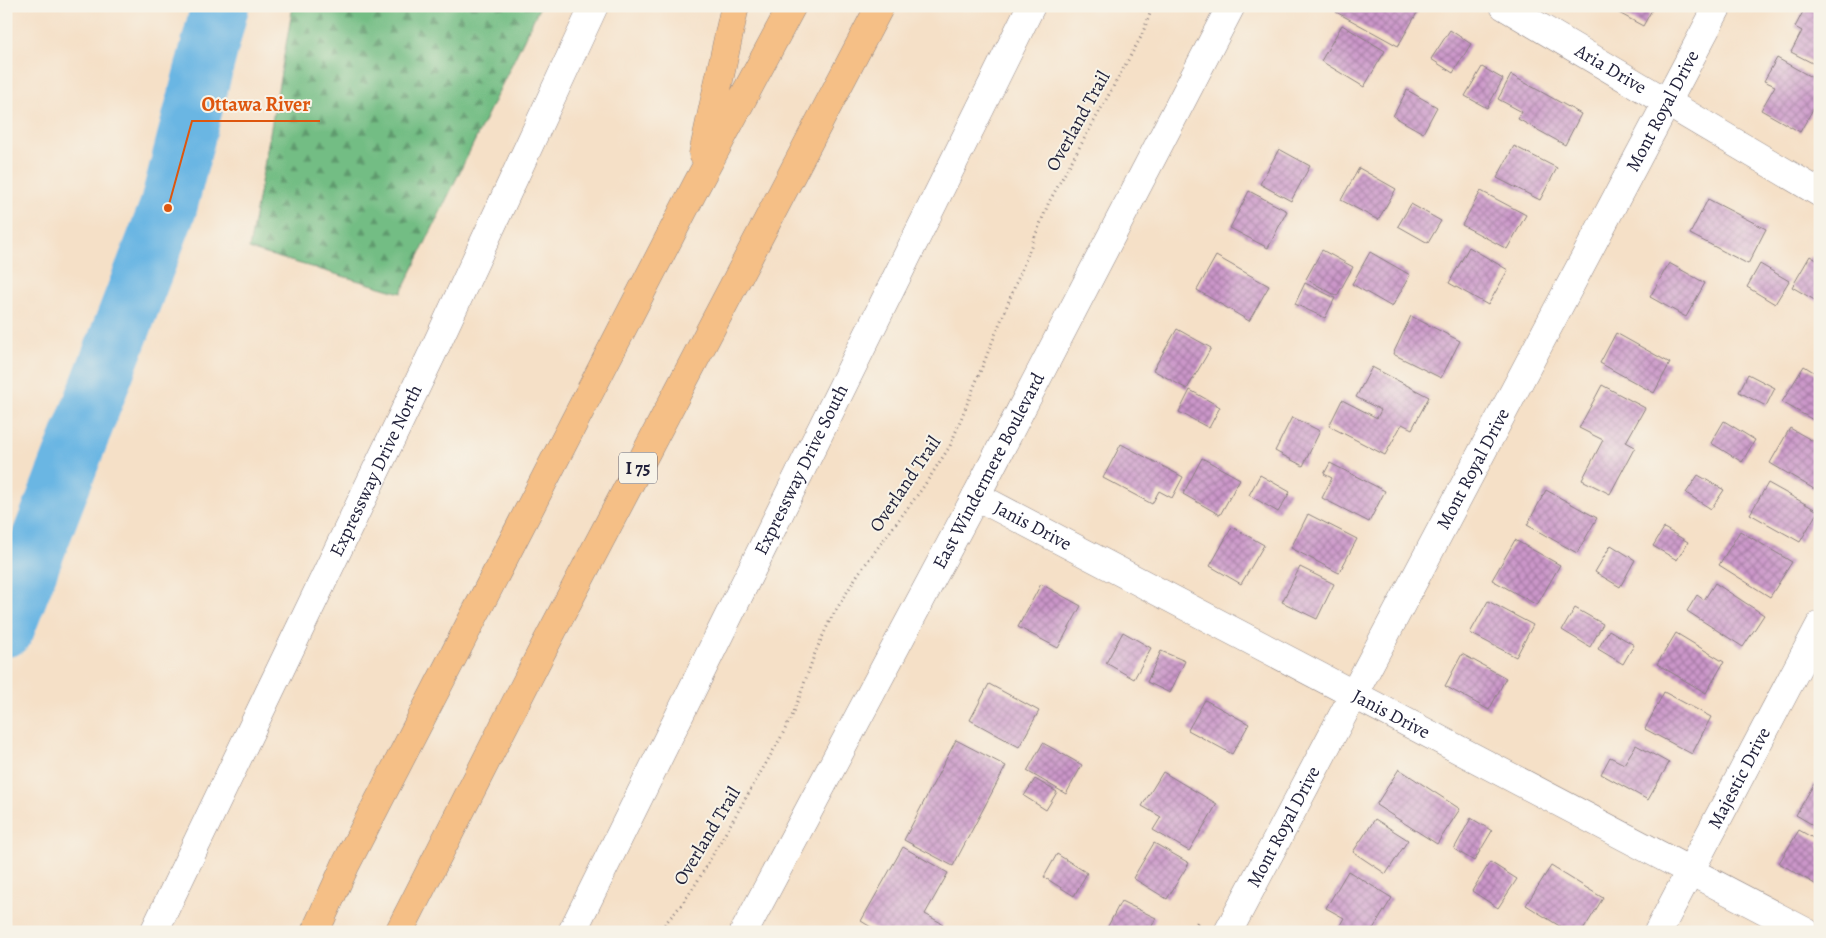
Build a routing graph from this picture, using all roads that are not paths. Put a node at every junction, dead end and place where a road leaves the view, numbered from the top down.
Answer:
1 (594, 6) edge
2 (735, 6) edge
3 (792, 6) edge
4 (880, 6) edge
5 (1031, 6) edge
6 (1231, 6) edge
7 (1504, 6) edge
8 (1718, 6) edge
9 (1667, 103) junction
10 (696, 186) junction
11 (1820, 193) edge
12 (976, 496) junction
13 (1820, 625) edge
14 (1354, 695) junction
15 (1690, 871) junction
16 (154, 932) edge
17 (315, 932) edge
18 (399, 932) edge
19 (572, 932) edge
20 (744, 932) edge
21 (1228, 932) edge
22 (1658, 932) edge
23 (1806, 932) edge

1 - 16 street, Expressway Drive North
2 - 10 highway
3 - 10 highway
4 - 18 highway, I 75
5 - 19 street, Expressway Drive South
6 - 12 street, East Windermere Boulevard
7 - 9 street, Aria Drive
8 - 9 street, Mont Royal Drive
9 - 11 street, Aria Drive
9 - 14 street, Mont Royal Drive
10 - 17 highway
12 - 14 street, Janis Drive
12 - 20 street, East Windermere Boulevard
13 - 15 street, Majestic Drive
14 - 15 street, Janis Drive
14 - 21 street, Mont Royal Drive
15 - 22 street, Majestic Drive
15 - 23 street, Janis Drive

